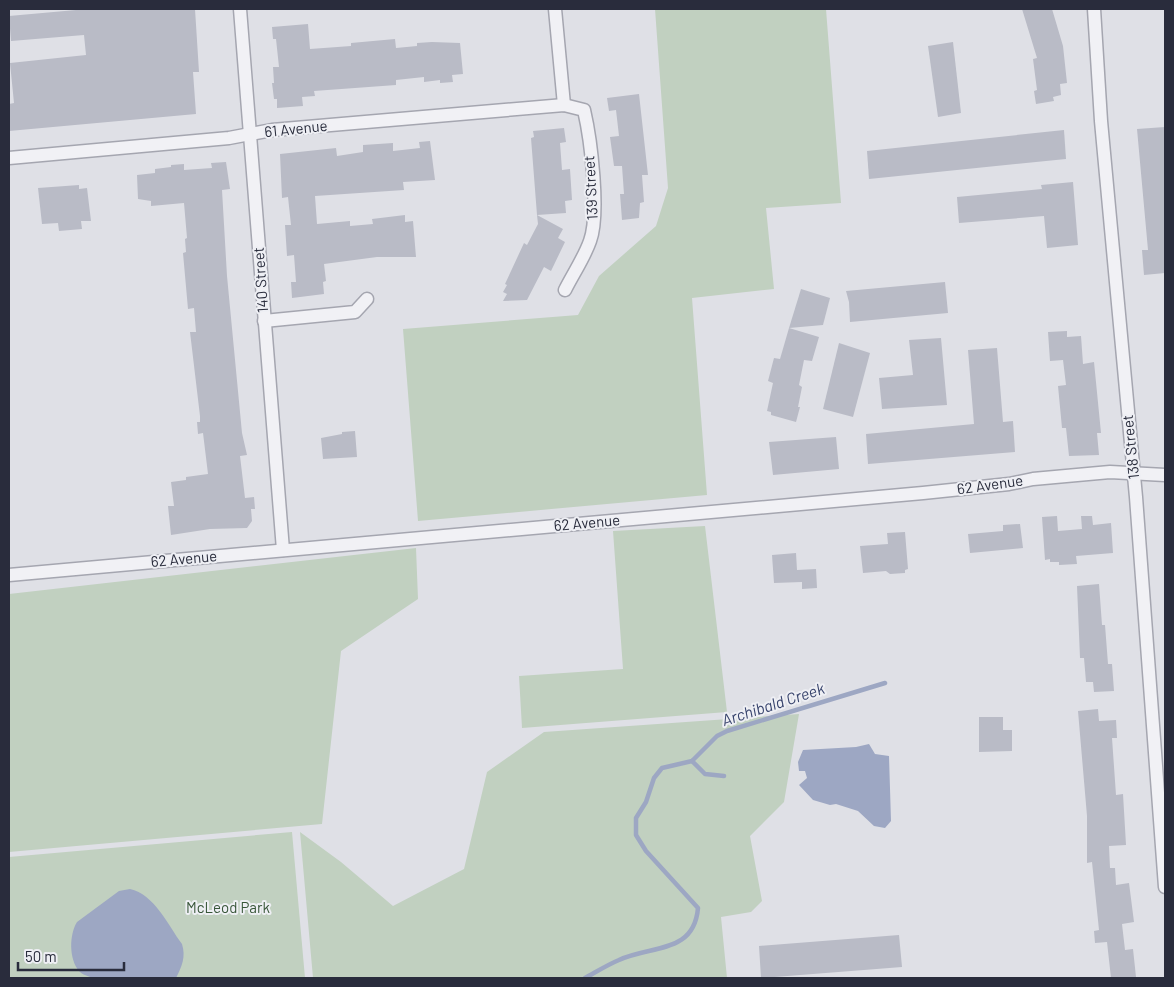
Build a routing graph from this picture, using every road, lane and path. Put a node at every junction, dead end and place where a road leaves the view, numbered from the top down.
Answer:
1 (240, 9) edge
2 (555, 9) edge
3 (1094, 9) edge
4 (564, 106) junction
5 (584, 110) joint
6 (251, 134) junction
7 (9, 158) edge
8 (565, 290) dead end
9 (367, 300) dead end
10 (264, 321) junction
11 (1134, 474) junction
12 (1165, 475) edge
13 (283, 550) junction
14 (9, 575) edge
15 (1162, 824) edge
16 (1165, 886) edge

1 - 6 street, 140 Street
2 - 4 street
3 - 11 street, 138 Street
4 - 5 street, 61 Avenue
4 - 6 street, 61 Avenue
5 - 8 street, 139 Street
6 - 7 street, 61 Avenue
6 - 10 street, 140 Street
9 - 10 street
10 - 13 street, 140 Street
11 - 12 street, 62 Avenue
11 - 13 street, 62 Avenue
11 - 15 street, 138 Street
13 - 14 street, 62 Avenue
15 - 16 street, 138 Street

